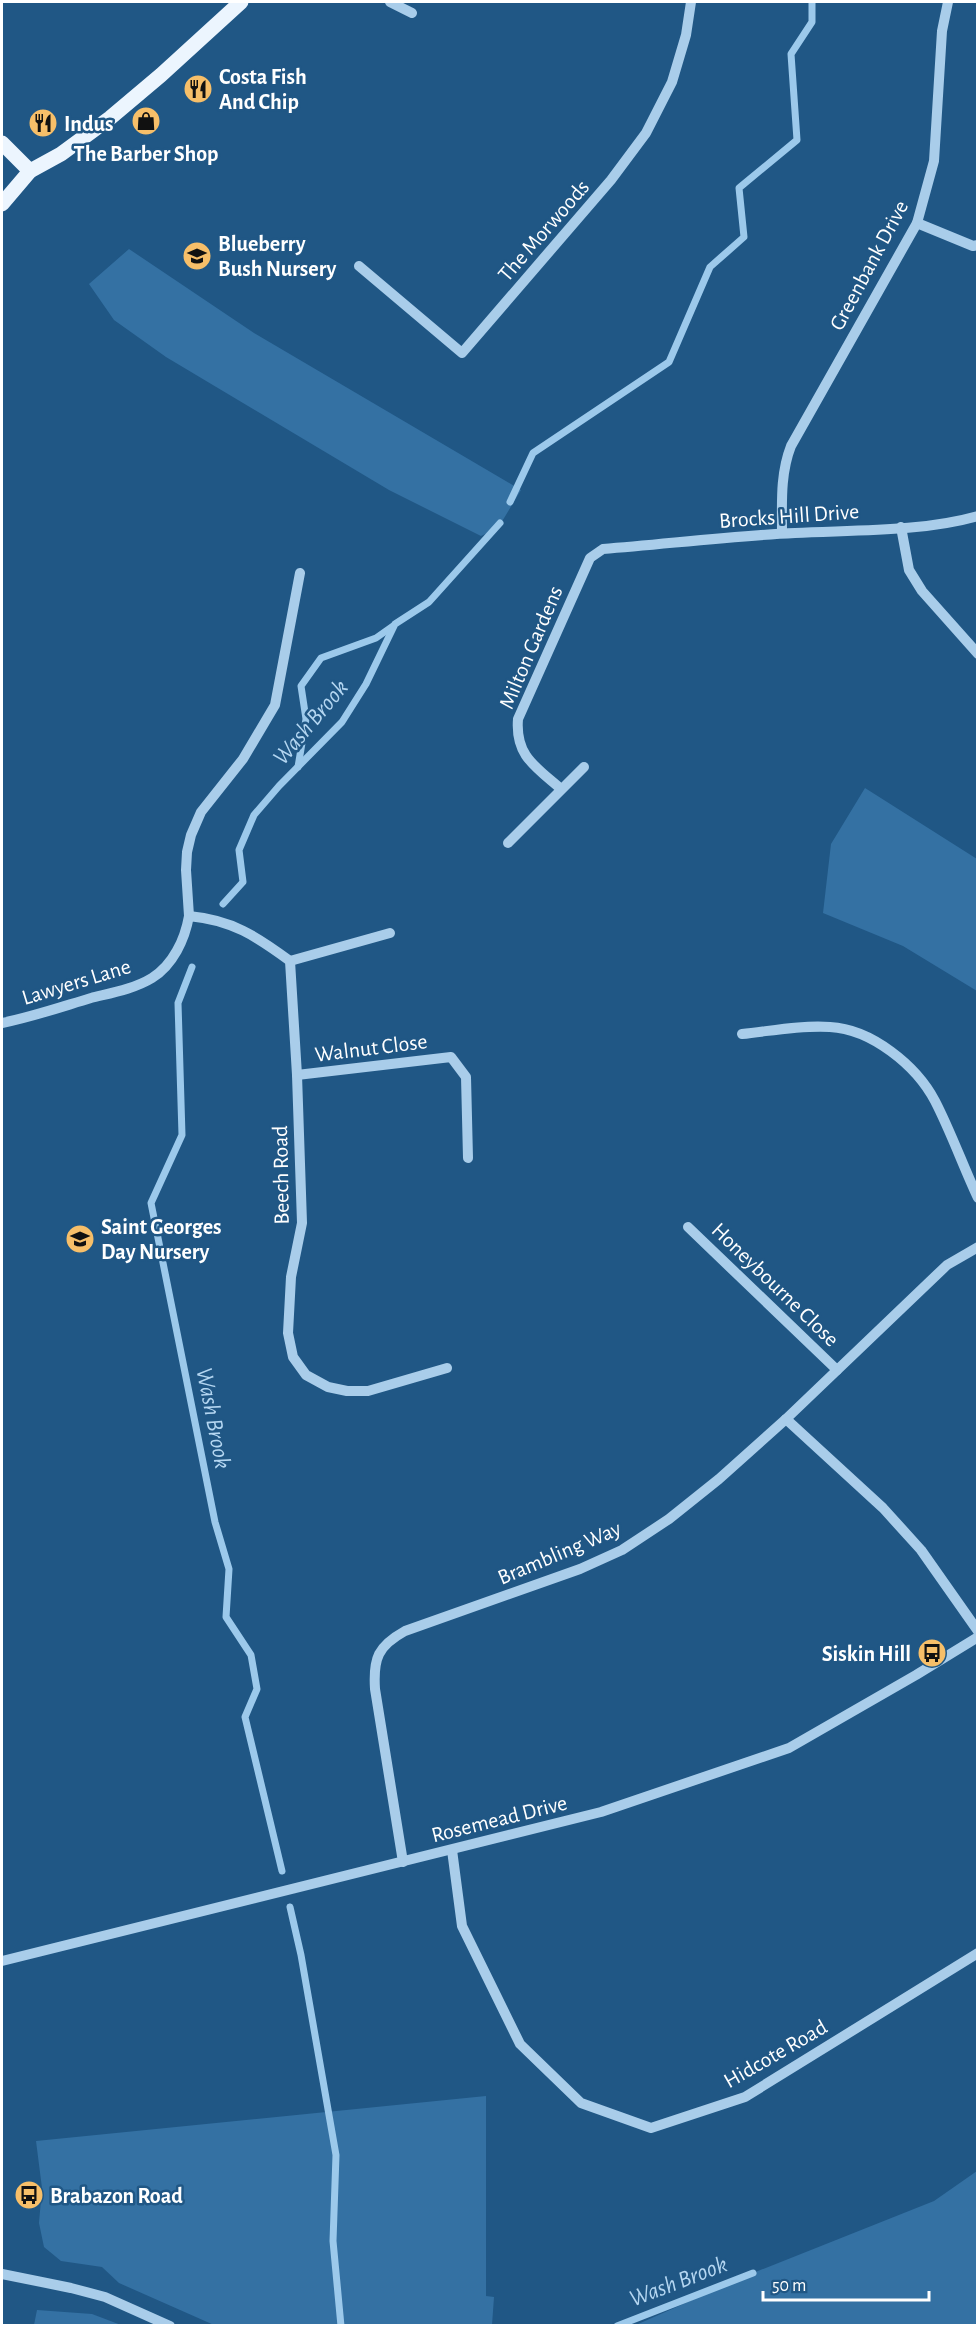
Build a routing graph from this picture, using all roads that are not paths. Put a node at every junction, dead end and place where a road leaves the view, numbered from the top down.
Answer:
1 (390, 2) edge
2 (691, 2) edge
3 (948, 2) edge
4 (234, 4) edge
5 (412, 13) dead end
6 (2, 143) edge
7 (30, 171) junction
8 (2, 204) edge
9 (917, 223) junction
10 (978, 245) edge
11 (359, 266) dead end
12 (978, 516) edge
13 (901, 527) junction
14 (782, 534) junction
15 (603, 549) joint
16 (300, 573) dead end
17 (978, 654) edge
18 (584, 767) dead end
19 (561, 789) junction
20 (508, 843) dead end
21 (189, 916) junction
22 (390, 933) dead end
23 (290, 961) junction
24 (2, 1023) edge
25 (742, 1034) dead end
26 (297, 1076) junction
27 (468, 1158) dead end
28 (978, 1198) edge
29 (688, 1227) dead end
30 (978, 1247) edge
31 (447, 1368) dead end
32 (837, 1370) junction
33 (786, 1419) junction
34 (978, 1631) edge
35 (978, 1636) edge
36 (452, 1850) junction
37 (404, 1862) junction
38 (978, 1953) edge
39 (2, 1960) edge
40 (2, 2274) edge
41 (170, 2325) edge

1 - 5 street
2 - 11 street, The Morwoods
3 - 9 street, Greenbank Drive
4 - 7 main road
6 - 7 main road
7 - 8 main road
9 - 10 street
9 - 14 street, Greenbank Drive
12 - 13 street, Brocks Hill Drive
13 - 14 street, Brocks Hill Drive
13 - 17 street
14 - 15 street, Brocks Hill Drive
15 - 19 street, Milton Gardens
16 - 21 street
18 - 19 street
19 - 20 street
21 - 23 street
21 - 24 street, Lawyers Lane
22 - 23 street
23 - 26 street, Beech Road
25 - 28 street
26 - 27 street, Walnut Close
26 - 31 street, Beech Road
29 - 32 street, Honeybourne Close
30 - 32 street, Brambling Way
32 - 33 street, Brambling Way
33 - 34 street
33 - 37 street, Brambling Way
35 - 36 street, Rosemead Drive
36 - 37 street, Rosemead Drive
36 - 38 street, Hidcote Road
37 - 39 street, Rosemead Drive
40 - 41 street

